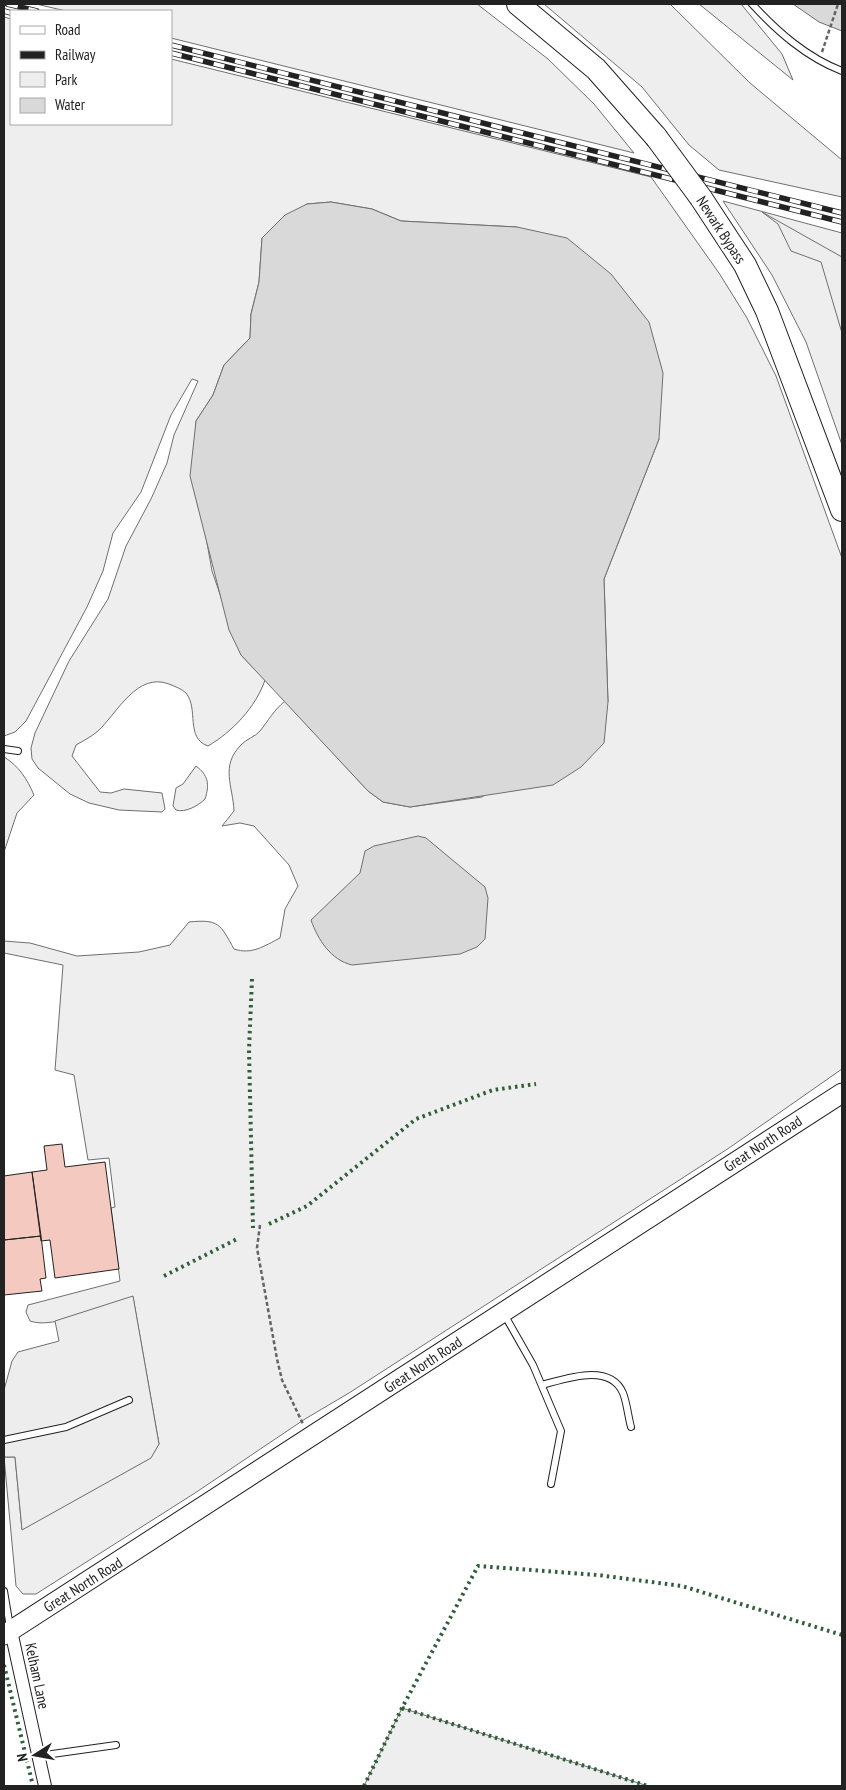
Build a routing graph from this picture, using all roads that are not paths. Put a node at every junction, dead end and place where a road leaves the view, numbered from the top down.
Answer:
1 (518, 4) edge
2 (752, 4) edge
3 (842, 71) edge
4 (842, 510) edge
5 (4, 749) edge
6 (18, 751) dead end
7 (842, 1093) edge
8 (503, 1313) junction
9 (542, 1384) junction
10 (129, 1400) dead end
11 (631, 1427) dead end
12 (4, 1440) edge
13 (551, 1484) dead end
14 (4, 1591) edge
15 (7, 1633) edge
16 (116, 1746) dead end
17 (37, 1756) junction
18 (45, 1786) edge

1 - 4 highway, Newark Bypass, bridge
2 - 3 lane
5 - 6 lane
7 - 8 main road, Great North Road
8 - 9 lane
8 - 15 main road, Great North Road
9 - 11 lane
9 - 13 lane
10 - 12 lane
14 - 15 lane
15 - 17 street, Kelham Lane
16 - 17 lane
17 - 18 street, Kelham Lane

